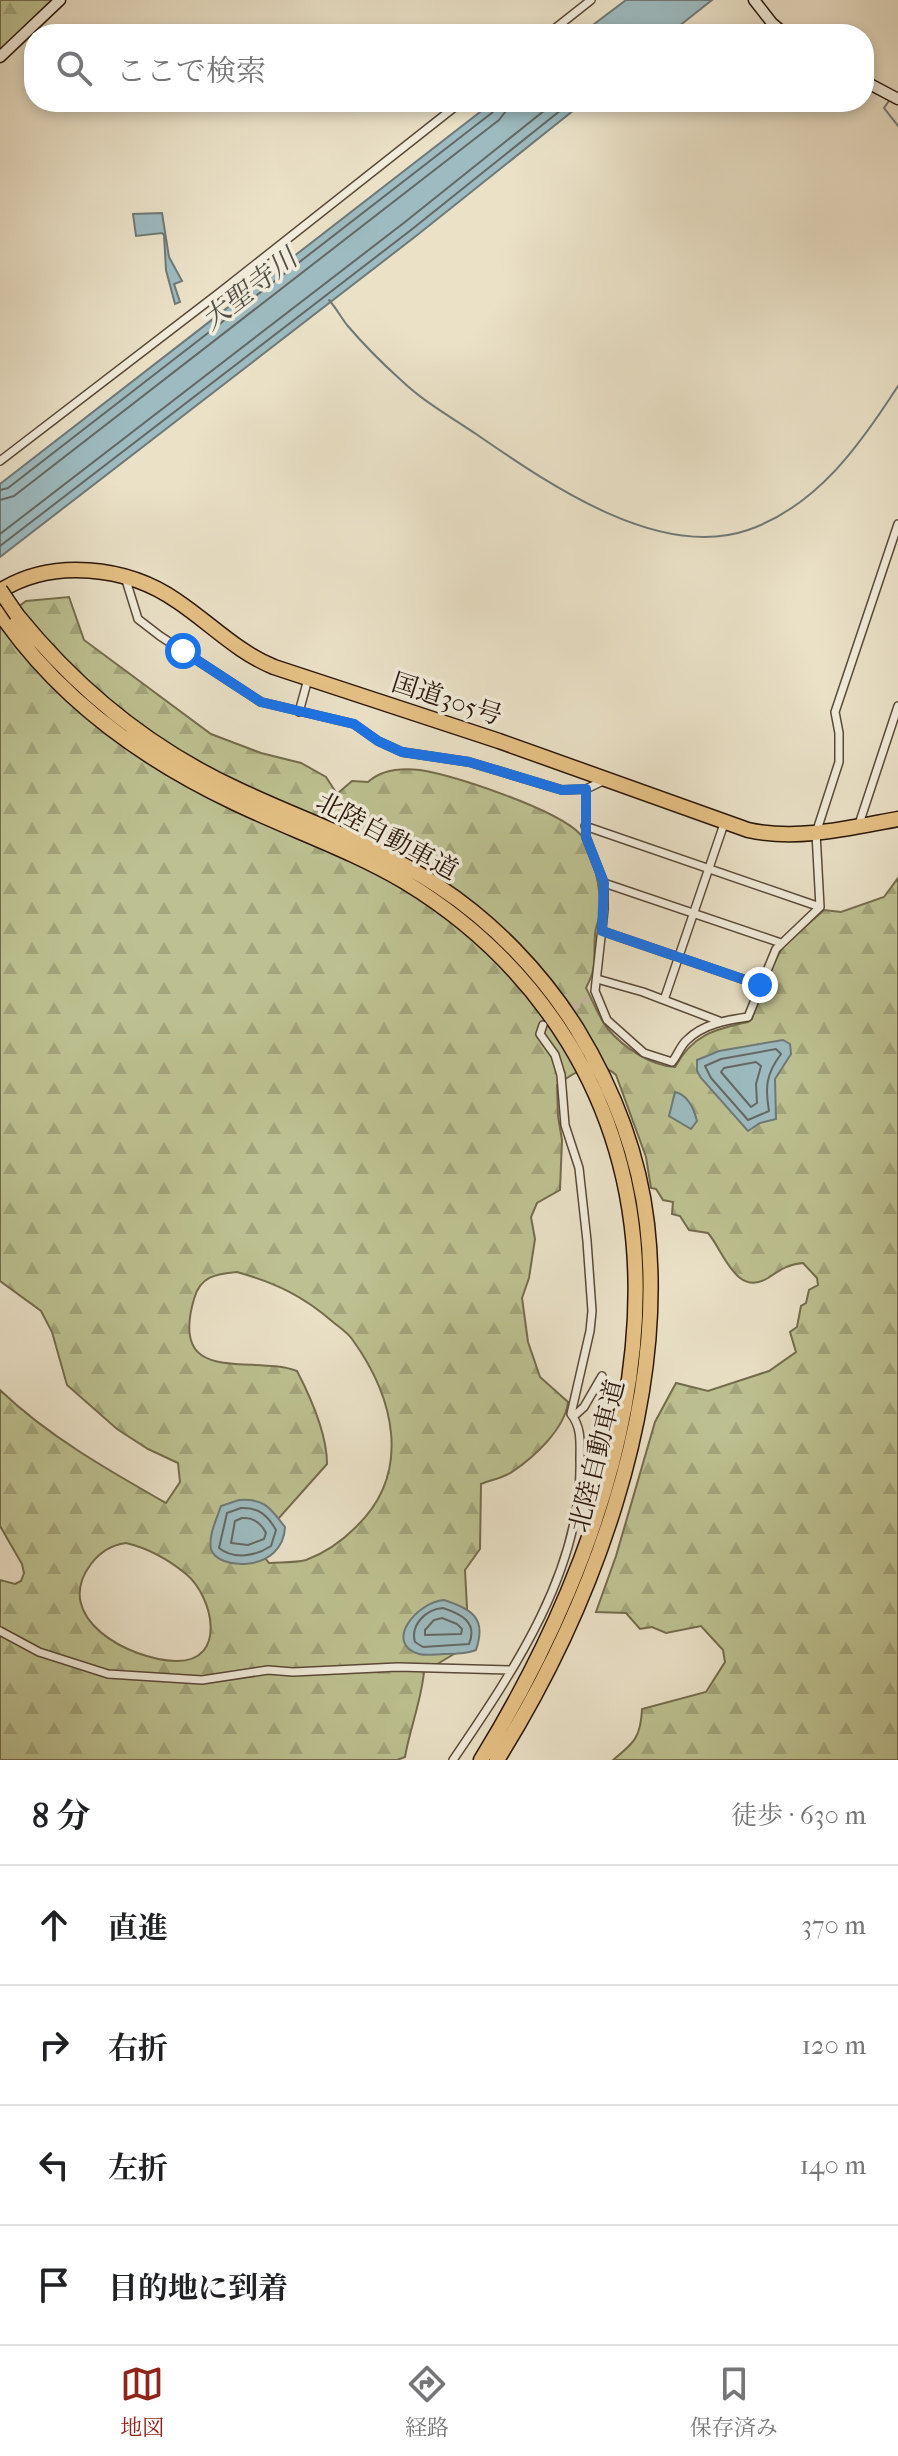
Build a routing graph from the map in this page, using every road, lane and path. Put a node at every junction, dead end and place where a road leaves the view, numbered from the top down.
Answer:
1 (60, 0) edge
2 (591, 0) edge
3 (754, 0) edge
4 (35, 24) edge
5 (561, 24) edge
6 (773, 24) edge
7 (24, 34) edge
8 (0, 57) edge
9 (874, 86) edge
10 (898, 99) edge
11 (448, 112) edge
12 (0, 461) edge
13 (898, 524) edge
14 (895, 540) edge
15 (125, 577) junction
16 (0, 590) edge
17 (8, 617) edge
18 (308, 679) junction
19 (898, 706) edge
20 (299, 712) junction
21 (605, 780) junction
22 (586, 789) junction
23 (898, 819) edge
24 (725, 821) junction
25 (585, 826) junction
26 (858, 827) junction
27 (816, 833) junction
28 (708, 869) junction
29 (604, 883) junction
30 (820, 907) junction
31 (693, 912) junction
32 (602, 931) junction
33 (781, 943) junction
34 (678, 957) junction
35 (597, 979) junction
36 (760, 985) junction
37 (664, 1000) junction
38 (719, 1021) junction
39 (543, 1025) dead end
40 (602, 1376) dead end
41 (573, 1417) junction
42 (0, 1631) edge
43 (510, 1670) junction
44 (453, 1760) edge
45 (481, 1760) edge
46 (497, 1760) edge

1 - 4 street
2 - 5 street
3 - 6 street
7 - 8 street
9 - 10 street
11 - 12 street
13 - 14 street
14 - 27 street
15 - 16 highway, 国道305号
15 - 18 highway, 国道305号
15 - 20 street
16 - 17 highway, 北陸自動車道, bridge
17 - 45 highway, 北陸自動車道
17 - 46 highway, 北陸自動車道
18 - 20 street
18 - 21 highway, 国道305号
19 - 26 street
20 - 22 street
21 - 22 street
21 - 24 highway, 国道305号
22 - 25 street
23 - 26 highway, 国道305号
24 - 27 highway, 国道305号
24 - 28 street
25 - 28 street
25 - 29 street
26 - 27 highway, 国道305号
27 - 30 street
28 - 30 street
28 - 31 street
29 - 31 street
29 - 32 street
30 - 33 street
31 - 33 street
31 - 34 street
32 - 34 street
32 - 35 street
33 - 36 street
34 - 36 street
34 - 37 street
35 - 37 street
35 - 38 street
36 - 38 street
37 - 38 street
39 - 41 street
40 - 41 street
41 - 43 street
42 - 43 street
43 - 44 street

